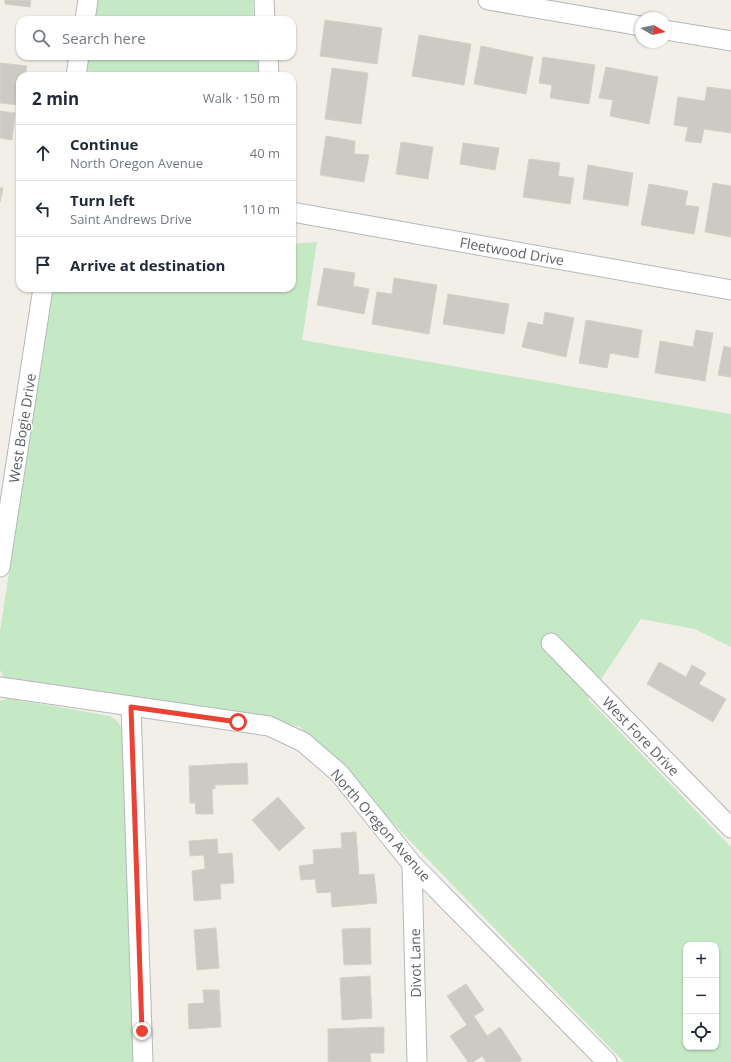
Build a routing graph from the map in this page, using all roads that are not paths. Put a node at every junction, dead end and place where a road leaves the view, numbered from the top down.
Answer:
1 (88, 0) edge
2 (264, 0) edge
3 (488, 0) edge
4 (86, 16) edge
5 (265, 16) edge
6 (635, 25) edge
7 (671, 31) edge
8 (731, 41) edge
9 (79, 60) edge
10 (268, 60) edge
11 (77, 72) edge
12 (269, 72) edge
13 (296, 213) edge
14 (731, 290) edge
15 (42, 292) edge
16 (0, 567) edge
17 (551, 643) dead end
18 (0, 687) edge
19 (131, 707) junction
20 (731, 828) edge
21 (412, 864) junction
22 (143, 1062) edge
23 (417, 1062) edge
24 (607, 1062) edge

1 - 4 street
2 - 5 street
3 - 6 street
7 - 8 street
9 - 11 street
10 - 12 street
13 - 14 street, Fleetwood Drive
15 - 16 street, West Bogie Drive
17 - 20 street, West Fore Drive
18 - 19 street, North Oregon Avenue
19 - 21 street, North Oregon Avenue
19 - 22 street
21 - 23 street, Divot Lane
21 - 24 street, North Oregon Avenue

